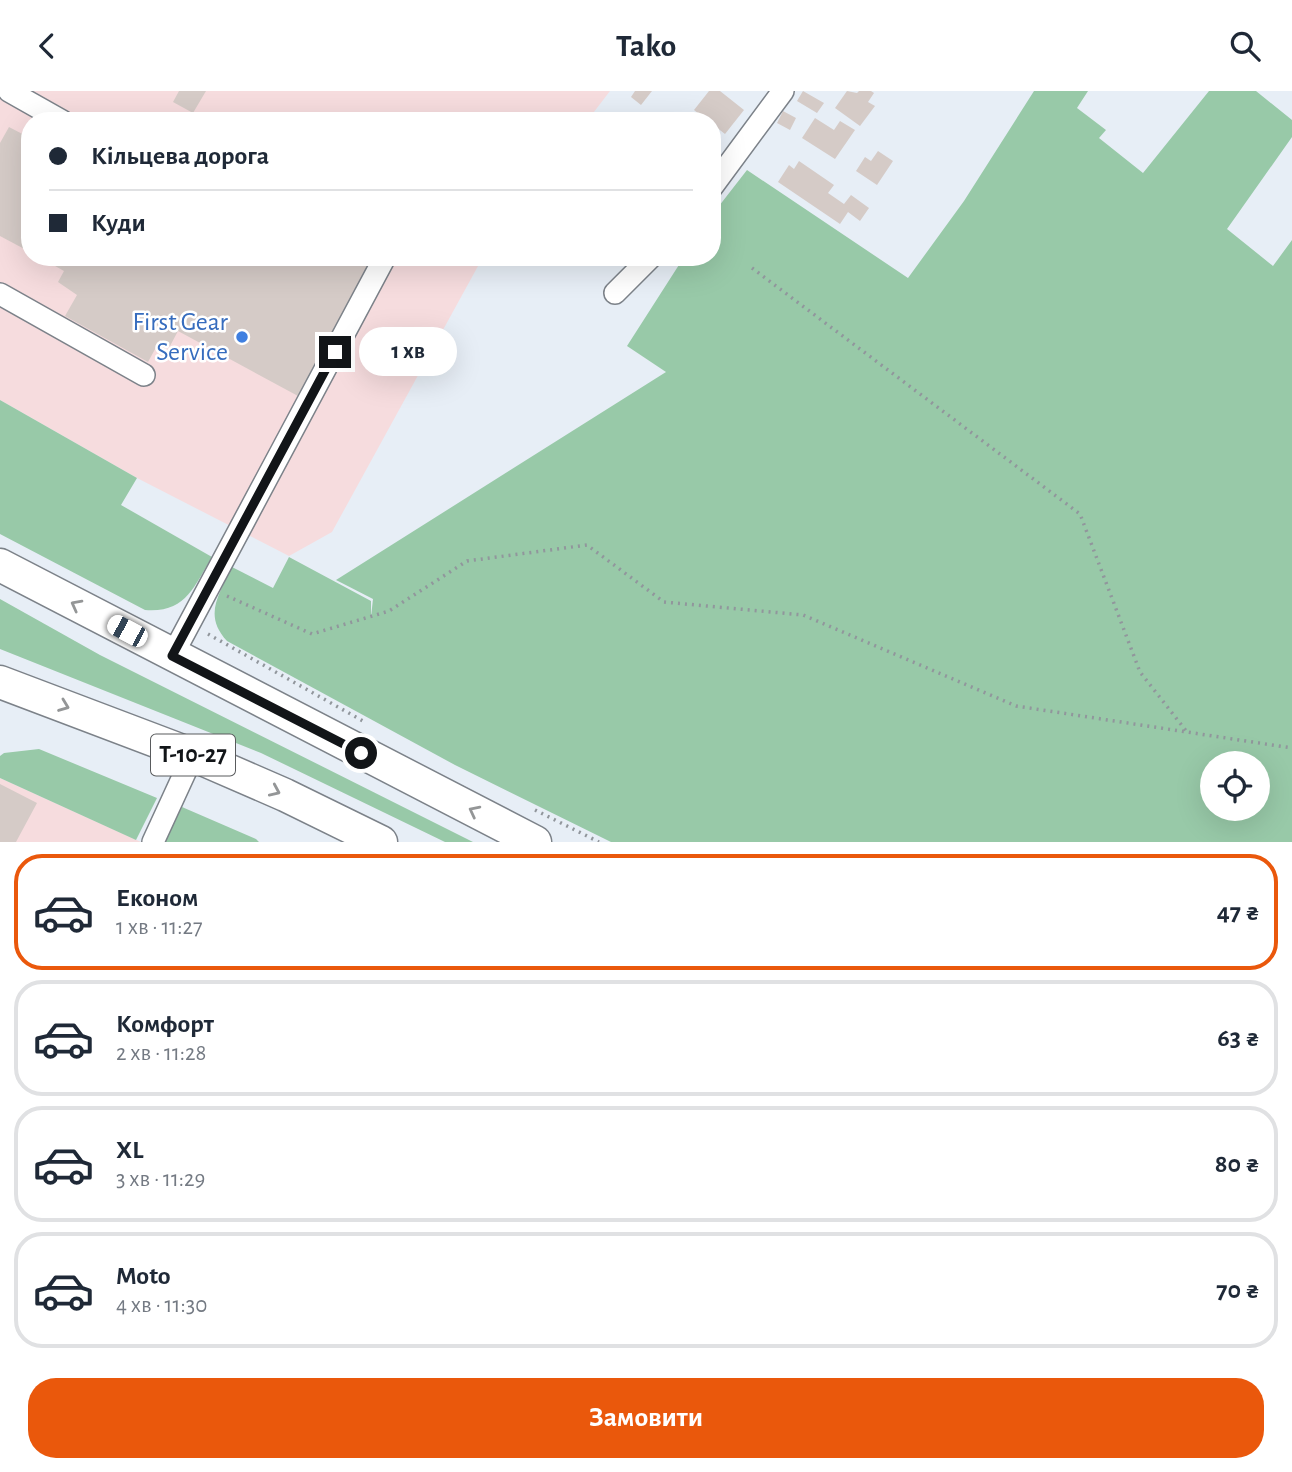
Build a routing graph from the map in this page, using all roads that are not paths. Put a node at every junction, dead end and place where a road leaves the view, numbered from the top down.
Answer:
1 (9, 91) edge
2 (783, 91) edge
3 (46, 112) edge
4 (721, 175) edge
5 (380, 266) edge
6 (642, 266) edge
7 (615, 293) dead end
8 (0, 294) edge
9 (144, 375) dead end
10 (0, 565) edge
11 (172, 656) junction
12 (0, 682) edge
13 (193, 755) junction
14 (153, 842) edge
15 (381, 842) edge
16 (535, 842) edge

1 - 3 street
2 - 4 street
5 - 11 street
6 - 7 street
8 - 9 street
11 -> 10 highway
16 -> 11 highway
12 -> 13 highway, Т-10-27
13 - 14 street
13 -> 15 highway, Т-10-27

